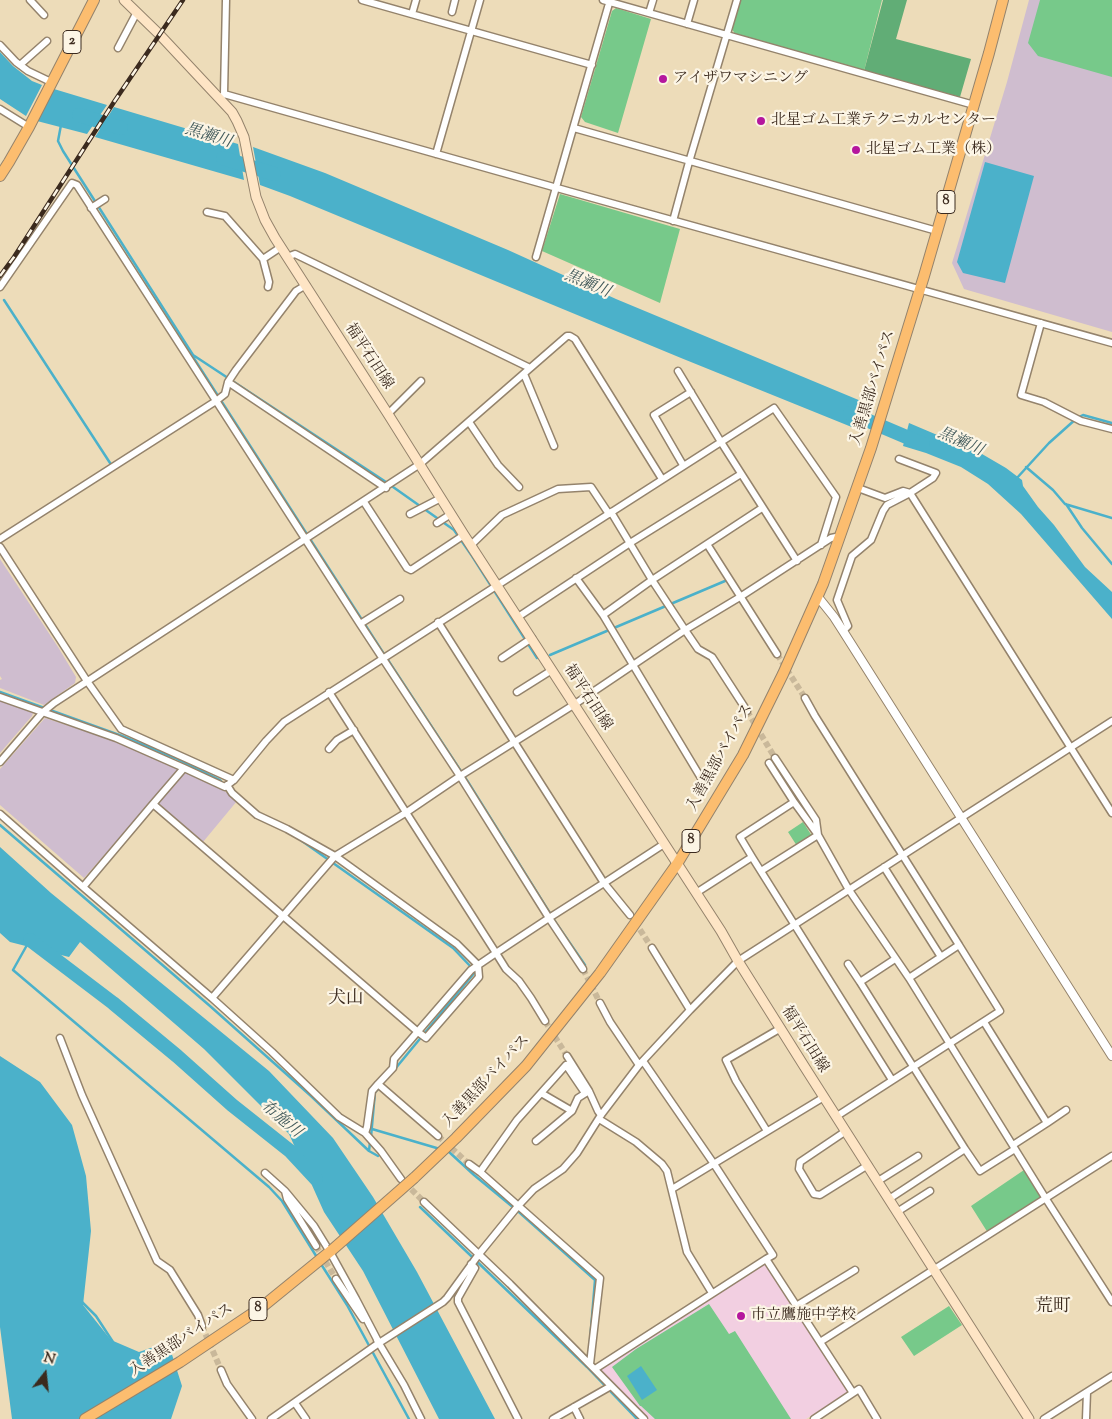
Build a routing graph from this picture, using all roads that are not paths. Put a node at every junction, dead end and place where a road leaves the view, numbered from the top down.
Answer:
1 (30, 0) edge
2 (94, 0) edge
3 (124, 0) edge
4 (226, 0) edge
5 (362, 0) edge
6 (416, 0) edge
7 (454, 0) edge
8 (480, 0) edge
9 (653, 0) edge
10 (694, 0) edge
11 (737, 0) edge
12 (1003, 0) edge
13 (608, 1) edge
14 (137, 12) junction
15 (452, 12) dead end
16 (649, 13) junction
17 (412, 14) junction
18 (44, 15) dead end
19 (687, 24) junction
20 (471, 31) junction
21 (727, 35) junction
22 (47, 41) dead end
23 (0, 45) edge
24 (118, 48) dead end
25 (20, 65) junction
26 (592, 65) junction
27 (51, 83) junction
28 (222, 96) junction
29 (974, 105) junction
30 (0, 109) edge
31 (30, 124) junction
32 (574, 128) junction
33 (436, 154) junction
34 (689, 162) junction
35 (0, 176) edge
36 (557, 188) junction
37 (105, 199) dead end
38 (92, 208) junction
39 (207, 212) dead end
40 (674, 221) junction
41 (937, 232) junction
42 (281, 247) junction
43 (536, 257) dead end
44 (287, 258) junction
45 (263, 259) junction
46 (306, 285) junction
47 (0, 287) edge
48 (268, 287) dead end
49 (920, 290) junction
50 (1041, 323) junction
51 (1112, 343) edge
52 (530, 368) junction
53 (678, 370) dead end
54 (524, 374) junction
55 (421, 381) dead end
56 (228, 382) junction
57 (691, 392) junction
58 (216, 401) junction
59 (388, 414) junction
60 (469, 422) junction
61 (1112, 429) edge
62 (721, 442) junction
63 (554, 446) dead end
64 (899, 459) dead end
65 (420, 464) junction
66 (683, 465) junction
67 (741, 474) junction
68 (662, 479) junction
69 (519, 487) dead end
70 (386, 488) junction
71 (858, 488) junction
72 (910, 493) junction
73 (441, 498) junction
74 (364, 502) junction
75 (762, 508) junction
76 (610, 513) junction
77 (410, 514) dead end
78 (451, 514) junction
79 (436, 523) dead end
80 (464, 535) junction
81 (841, 536) junction
82 (0, 538) edge
83 (305, 539) junction
84 (630, 543) junction
85 (707, 544) junction
86 (471, 545) junction
87 (821, 545) junction
88 (0, 547) edge
89 (797, 561) junction
90 (576, 578) junction
91 (652, 580) junction
92 (497, 584) junction
93 (740, 597) junction
94 (818, 597) junction
95 (400, 599) dead end
96 (603, 615) junction
97 (518, 617) junction
98 (438, 622) junction
99 (360, 624) junction
100 (684, 630) junction
101 (843, 631) junction
102 (532, 638) junction
103 (777, 654) tunnel mouth
104 (502, 658) dead end
105 (382, 659) junction
106 (632, 665) junction
107 (552, 670) junction
108 (87, 681) junction
109 (329, 692) junction
110 (517, 692) dead end
111 (0, 697) edge
112 (805, 698) tunnel mouth
113 (575, 704) junction
114 (746, 711) tunnel mouth
115 (43, 712) junction
116 (1112, 721) edge
117 (354, 730) junction
118 (515, 742) junction
119 (1071, 747) junction
120 (329, 749) dead end
121 (0, 762) edge
122 (184, 768) junction
123 (460, 776) junction
124 (702, 778) dead end
125 (234, 780) junction
126 (227, 786) junction
127 (794, 802) junction
128 (153, 804) junction
129 (407, 812) junction
130 (1112, 813) edge
131 (0, 814) edge
132 (960, 818) junction
133 (818, 835) junction
134 (664, 844) junction
135 (903, 855) junction
136 (335, 856) junction
137 (752, 857) junction
138 (677, 864) junction
139 (884, 867) junction
140 (761, 871) junction
141 (604, 883) junction
142 (82, 886) junction
143 (849, 890) junction
144 (696, 893) junction
145 (630, 915) tunnel mouth
146 (284, 916) junction
147 (549, 918) junction
148 (794, 924) junction
149 (959, 944) junction
150 (652, 948) tunnel mouth
151 (496, 953) junction
152 (942, 956) junction
153 (895, 959) junction
154 (738, 961) junction
155 (848, 964) dead end
156 (478, 965) junction
157 (583, 969) tunnel mouth
158 (909, 978) junction
159 (860, 982) junction
160 (212, 998) junction
161 (600, 1003) tunnel mouth
162 (690, 1010) junction
163 (546, 1021) tunnel mouth
164 (984, 1022) junction
165 (781, 1028) junction
166 (418, 1032) junction
167 (60, 1038) dead end
168 (949, 1044) junction
169 (568, 1056) tunnel mouth
170 (1112, 1056) edge
171 (641, 1063) junction
172 (913, 1066) junction
173 (892, 1080) junction
174 (378, 1084) junction
175 (587, 1092) junction
176 (541, 1093) junction
177 (824, 1097) junction
178 (1066, 1110) dead end
179 (572, 1111) junction
180 (837, 1116) junction
181 (600, 1117) junction
182 (1047, 1123) junction
183 (768, 1131) junction
184 (846, 1131) junction
185 (365, 1133) junction
186 (438, 1136) tunnel mouth
187 (536, 1141) dead end
188 (1014, 1147) junction
189 (965, 1149) junction
190 (918, 1156) dead end
191 (1112, 1156) edge
192 (469, 1164) tunnel mouth
193 (714, 1164) junction
194 (868, 1165) junction
195 (480, 1172) junction
196 (265, 1173) dead end
197 (401, 1179) tunnel mouth
198 (878, 1181) junction
199 (672, 1189) junction
200 (930, 1190) dead end
201 (285, 1191) junction
202 (889, 1199) junction
203 (1046, 1199) junction
204 (424, 1202) tunnel mouth
205 (518, 1206) junction
206 (897, 1212) junction
207 (316, 1246) tunnel mouth
208 (331, 1251) junction
209 (479, 1254) junction
210 (766, 1259) junction
211 (471, 1264) junction
212 (855, 1270) dead end
213 (933, 1270) junction
214 (336, 1279) tunnel mouth
215 (712, 1293) junction
216 (1112, 1302) edge
217 (796, 1306) junction
218 (202, 1326) tunnel mouth
219 (382, 1341) junction
220 (820, 1342) junction
221 (592, 1366) junction
222 (221, 1370) tunnel mouth
223 (1112, 1376) edge
224 (611, 1386) junction
225 (1087, 1392) junction
226 (853, 1393) junction
227 (295, 1403) junction
228 (574, 1407) junction
229 (85, 1419) edge
230 (252, 1419) edge
231 (271, 1419) edge
232 (306, 1419) edge
233 (421, 1419) edge
234 (518, 1419) edge
235 (553, 1419) edge
236 (580, 1419) edge
237 (644, 1419) edge
238 (814, 1419) edge
239 (877, 1419) edge
240 (1029, 1419) edge
241 (1044, 1419) edge
242 (1086, 1419) edge

1 - 18 street
2 - 27 main road, 2
3 - 14 main road, 福平石田線
4 - 28 street
5 - 17 street
6 - 17 street
7 - 15 street
8 - 20 street
9 - 16 street
10 - 19 street
11 - 21 street
12 - 29 main road, 入善黒部バイパス / 8
13 - 16 street
13 - 26 street
14 - 24 street
14 - 28 main road, 福平石田線
16 - 19 street
17 - 20 street
19 - 21 street
20 - 26 street
20 - 33 street
21 - 29 street
21 - 34 street
22 - 25 street
23 - 25 street
25 - 27 street
26 - 32 street
27 - 31 main road, 2
28 - 33 street
28 - 42 main road, 福平石田線
29 - 41 main road, 入善黒部バイパス / 8
30 - 31 street
31 - 35 main road, 2
32 - 34 street
32 - 36 street
33 - 36 street
34 - 40 street
34 - 41 street
36 - 40 street
36 - 43 street
37 - 38 street
38 - 47 street
38 - 58 street
39 - 45 street
40 - 49 street
41 - 49 main road, 入善黒部バイパス / 8
42 - 44 main road, 福平石田線
42 - 45 street
44 - 46 main road, 福平石田線
44 - 52 street
45 - 48 street
46 - 56 street
46 - 59 main road, 福平石田線
49 - 50 street
49 - 71 main road, 入善黒部バイパス / 8
50 - 51 street
50 - 61 street
52 - 54 street
52 - 68 street
53 - 57 street
54 - 60 street
54 - 63 street
55 - 59 street
56 - 58 street
56 - 70 street
57 - 62 street
57 - 66 street
58 - 82 street
58 - 83 street
59 - 65 main road, 福平石田線
60 - 65 street
60 - 69 street
62 - 66 street
62 - 67 street
62 - 87 street
64 - 72 street
65 - 70 street
65 - 73 main road, 福平石田線
66 - 68 street
67 - 75 street
67 - 84 street
68 - 76 street
70 - 74 street
71 - 72 street
71 - 81 main road, 入善黒部バイパス / 8
72 - 101 street
72 - 119 street
73 - 77 street
73 - 78 main road, 福平石田線
74 - 80 street
74 - 83 street
75 - 85 street
75 - 89 street
76 - 84 street
76 - 86 street
76 - 92 street
78 - 79 street
78 - 80 main road, 福平石田線
80 - 86 main road, 福平石田線
81 - 87 street
81 - 94 main road, 入善黒部バイパス / 8
83 - 99 street
83 - 108 street
84 - 90 street
84 - 91 street
85 - 91 street
85 - 93 street
86 - 92 main road, 福平石田線
87 - 89 street
88 - 108 street
89 - 93 street
90 - 96 street
90 - 97 street
91 - 96 street
91 - 100 street
92 - 97 main road, 福平石田線
92 - 98 street
93 - 100 street
93 - 103 street
94 - 101 street
94 - 138 main road, 入善黒部バイパス / 8
95 - 99 street
96 - 106 street
97 - 102 main road, 福平石田線
98 - 105 street
98 - 118 street
99 - 105 street
100 - 106 street
100 - 114 street
101 - 132 street
102 - 104 street
102 - 107 main road, 福平石田線
105 - 109 street
105 - 123 street
106 - 113 street
106 - 124 street
107 - 110 street
107 - 113 main road, 福平石田線
108 - 115 street
108 - 125 street
109 - 117 street
109 - 125 street
111 - 115 street
112 - 135 street
113 - 118 street
113 - 134 main road, 福平石田線
115 - 121 street
115 - 122 street
116 - 119 street
117 - 120 street
117 - 129 street
118 - 123 street
118 - 141 street
119 - 130 street
119 - 132 street
122 - 126 street
122 - 128 street
123 - 129 street
123 - 147 street
125 - 126 street
126 - 136 street
127 - 133 street
127 - 133 street
127 - 137 street
128 - 142 street
128 - 146 street
129 - 136 street
129 - 151 street
131 - 142 street
132 - 135 street
132 - 170 street
133 - 140 street
133 - 143 street
134 - 138 main road, 福平石田線
134 - 141 street
135 - 139 street
135 - 149 street
136 - 146 street
136 - 156 street
137 - 140 street
137 - 144 street
138 - 144 main road, 福平石田線
138 - 208 main road, 入善黒部バイパス / 8, bridge
139 - 143 street
139 - 152 street
140 - 148 street
141 - 145 street
141 - 147 street
142 - 160 street
143 - 148 street
143 - 153 street
144 - 154 main road, 福平石田線
146 - 160 street
146 - 166 street
147 - 151 street
147 - 157 street
148 - 154 street
148 - 173 street
149 - 152 street
149 - 164 street
150 - 162 street
151 - 156 street
151 - 163 street
152 - 158 street
153 - 158 street
153 - 159 street
154 - 162 street
154 - 165 main road, 福平石田線
155 - 159 street
156 - 166 street
156 - 166 street
158 - 168 street
159 - 172 street
160 - 185 street
161 - 171 street
162 - 171 street
164 - 168 street
164 - 182 street
165 - 177 main road, 福平石田線
165 - 183 street
166 - 174 street
167 - 218 street
168 - 172 street
168 - 188 street
169 - 175 street
171 - 181 street
171 - 193 street
172 - 173 street
172 - 189 street
173 - 180 street
174 - 185 street
174 - 186 street
175 - 176 street
175 - 179 street
175 - 181 street
176 - 179 street
176 - 195 street
177 - 180 main road, 福平石田線
177 - 183 street
178 - 182 street
179 - 187 street
180 - 184 main road, 福平石田線
181 - 199 street
181 - 205 street
182 - 188 street
183 - 193 street
184 - 194 main road, 福平石田線
184 - 194 street
185 - 197 street
188 - 189 street
188 - 203 street
189 - 202 street
190 - 198 street
191 - 203 street
192 - 195 street
193 - 199 street
193 - 210 street
194 - 198 main road, 福平石田線
195 - 205 street
196 - 201 street
198 - 202 main road, 福平石田線
199 - 215 street
200 - 206 street
201 - 207 street
201 - 208 street
202 - 206 main road, 福平石田線
203 - 213 street
203 - 216 street
204 - 209 street
205 - 209 street
205 - 221 street
206 - 213 main road, 福平石田線
208 - 219 street
208 - 229 main road, 入善黒部バイパス / 8
209 - 211 street
209 - 221 street
210 - 215 street
210 - 217 street
211 - 219 street
211 - 234 street
212 - 217 street
213 - 220 street
213 - 240 main road, 福平石田線
214 - 219 street
215 - 221 street
217 - 220 street
219 - 227 street
219 - 233 street
220 - 226 street
221 - 224 street
222 - 230 street
223 - 225 street
224 - 228 street
224 - 237 street
225 - 241 street
225 - 242 street
226 - 238 street
226 - 239 street
227 - 231 street
227 - 232 street
228 - 235 street
228 - 236 street

